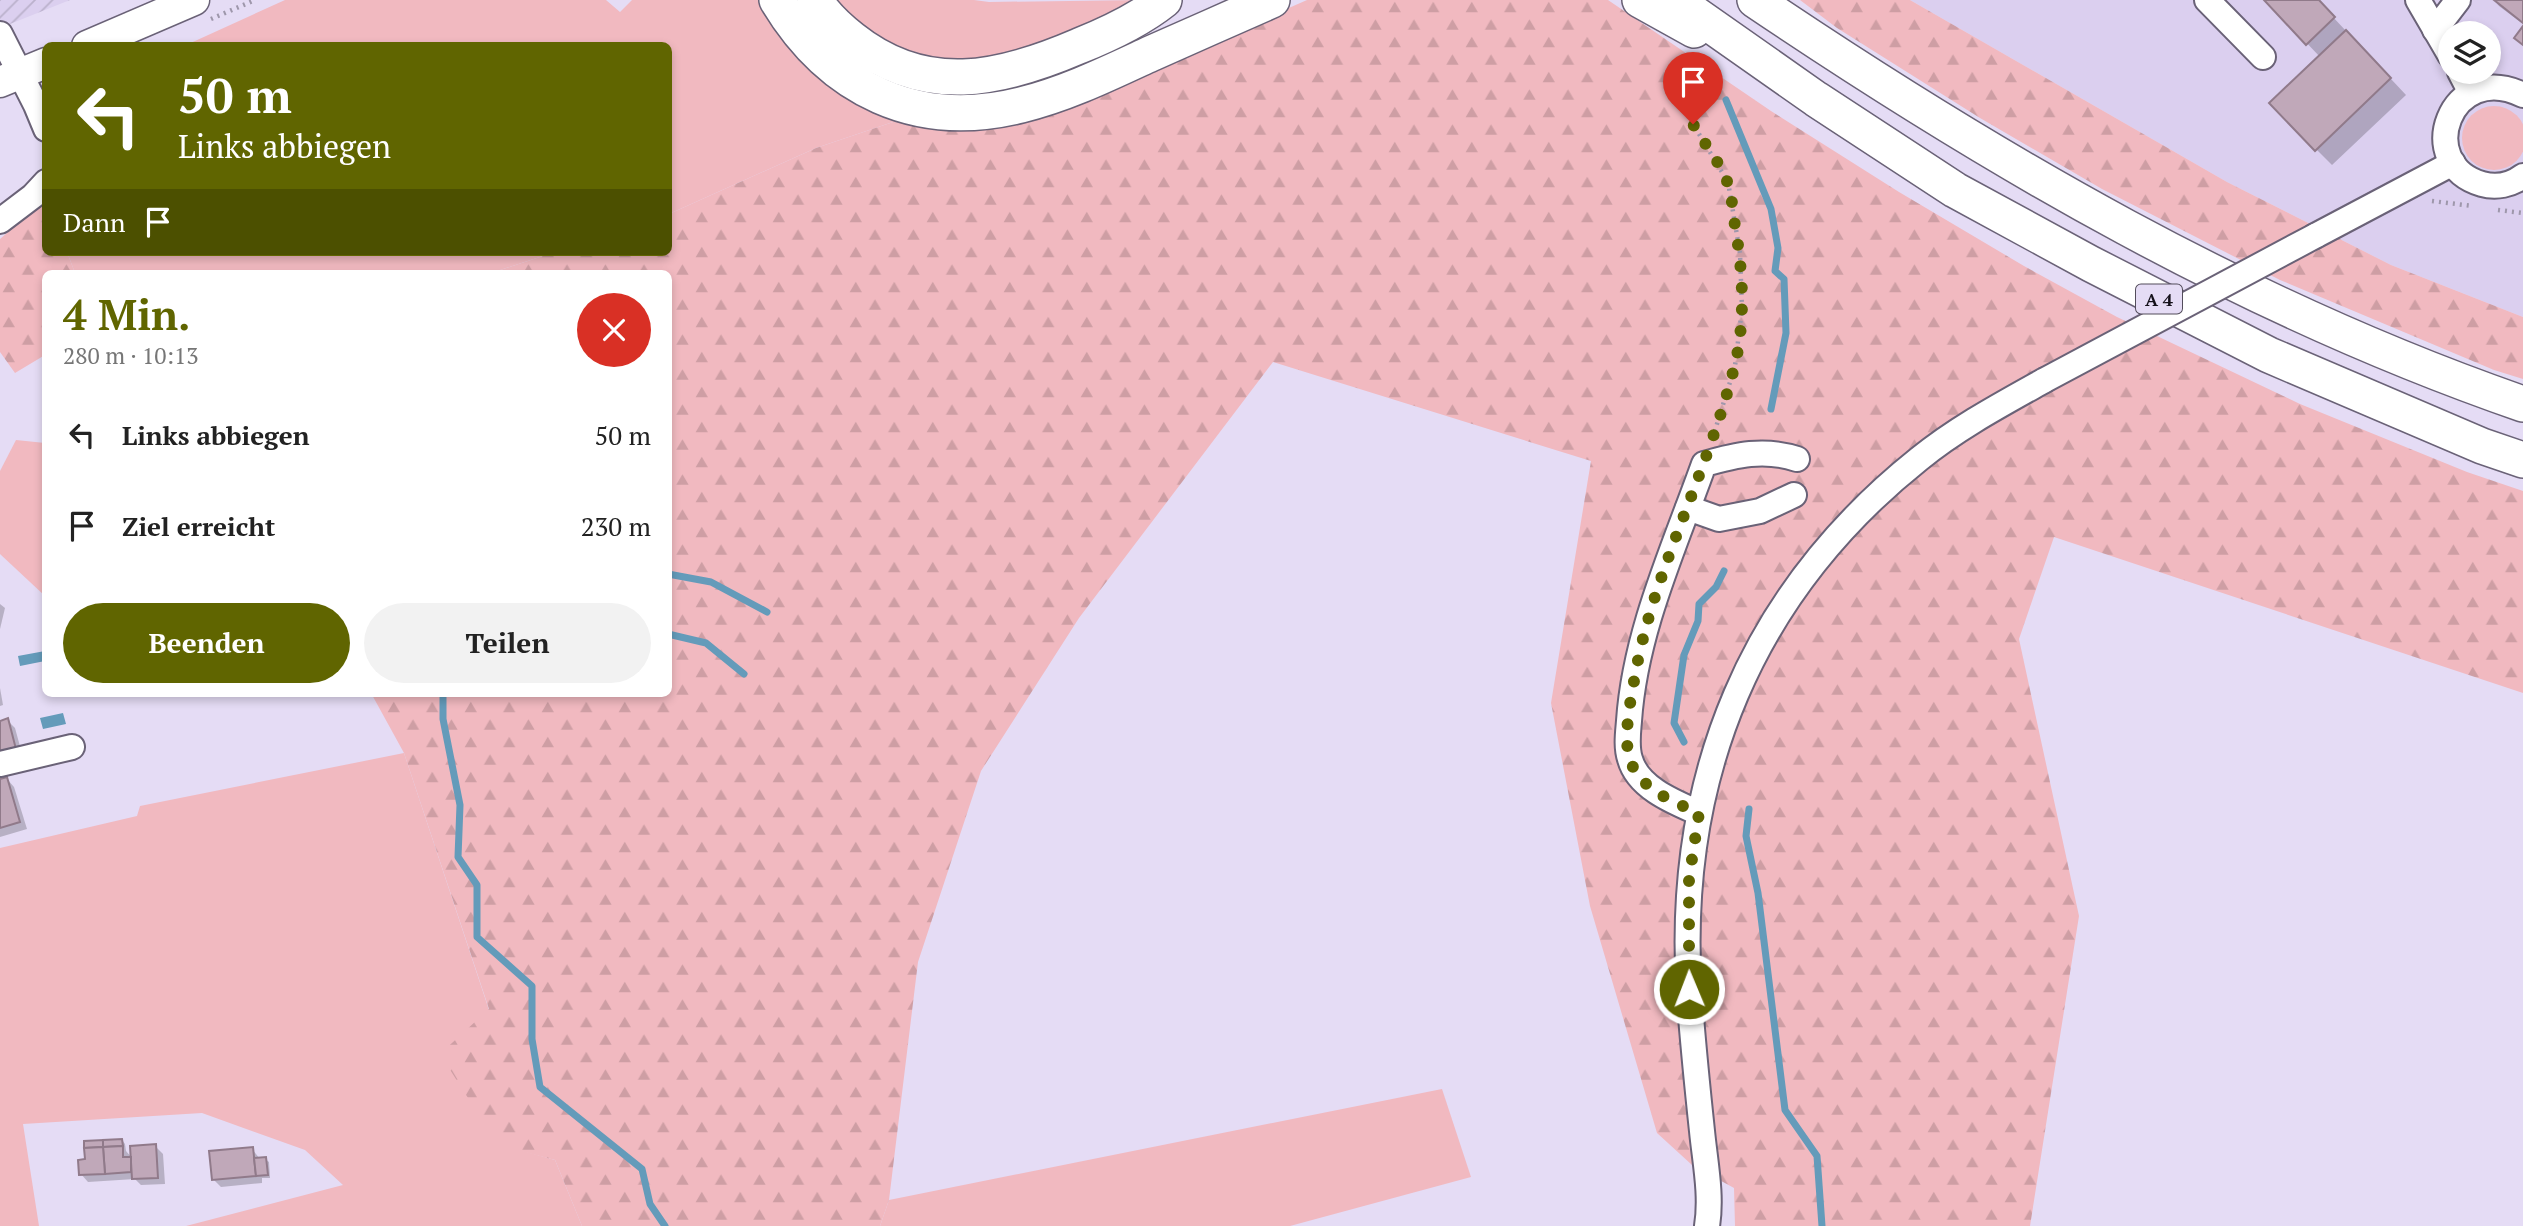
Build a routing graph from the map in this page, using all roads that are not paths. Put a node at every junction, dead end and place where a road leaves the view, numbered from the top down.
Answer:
1 (194, 0) edge
2 (777, 0) edge
3 (815, 0) edge
4 (1164, 0) edge
5 (1272, 0) edge
6 (1640, 0) edge
7 (1675, 0) edge
8 (1755, 0) edge
9 (2207, 0) edge
10 (2418, 0) edge
11 (2458, 0) edge
12 (2435, 30) junction
13 (0, 34) edge
14 (2438, 35) edge
15 (96, 42) edge
16 (2263, 57) dead end
17 (22, 73) edge
18 (2466, 84) edge
19 (2472, 84) edge
20 (2523, 96) edge
21 (1816, 99) junction
22 (42, 120) edge
23 (2453, 163) junction
24 (2523, 177) edge
25 (42, 186) edge
26 (0, 221) edge
27 (2523, 404) edge
28 (1797, 459) dead end
29 (2523, 460) edge
30 (1794, 495) dead end
31 (1688, 508) junction
32 (72, 747) dead end
33 (0, 764) edge
34 (1699, 813) junction
35 (1707, 1226) edge

1 - 15 main road
2 - 5 highway
3 - 4 highway
6 - 21 highway
7 - 21 highway, A 4
8 - 27 highway, A 4
9 - 16 street
10 - 12 street
11 - 12 street
12 - 14 street
13 - 17 street
17 - 22 street
18 - 23 street
19 - 20 street
21 - 29 highway, A 4
23 - 24 street
23 - 34 street, bridge
25 - 26 street
28 - 31 street
30 - 31 street
31 - 34 street
32 - 33 street
34 - 35 street

